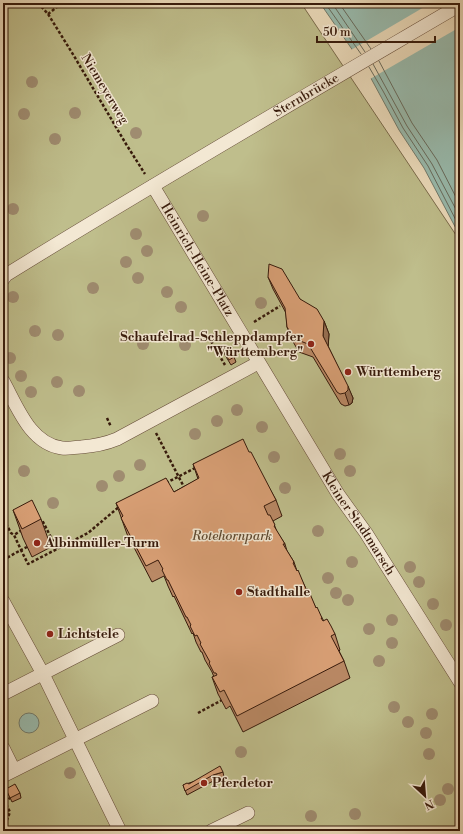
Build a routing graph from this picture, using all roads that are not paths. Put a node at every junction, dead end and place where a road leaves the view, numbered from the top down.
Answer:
1 (460, 5) edge
2 (153, 186) junction
3 (4, 276) edge
4 (258, 363) junction
5 (3, 381) edge
6 (3, 601) edge
7 (118, 635) dead end
8 (43, 674) junction
9 (460, 682) edge
10 (3, 694) edge
11 (152, 701) dead end
12 (75, 739) junction
13 (3, 748) edge
14 (8, 773) edge
15 (248, 813) dead end
16 (120, 831) edge
17 (211, 831) edge

1 - 2 street, Sternbrücke
2 - 3 street
2 - 4 street, Heinrich-Heine-Platz
4 - 5 street
4 - 9 street, Kleiner Stadtmarsch
6 - 8 street
7 - 8 street
8 - 10 street
8 - 12 street
11 - 12 street
12 - 14 street
12 - 16 street
13 - 14 street
15 - 17 street

